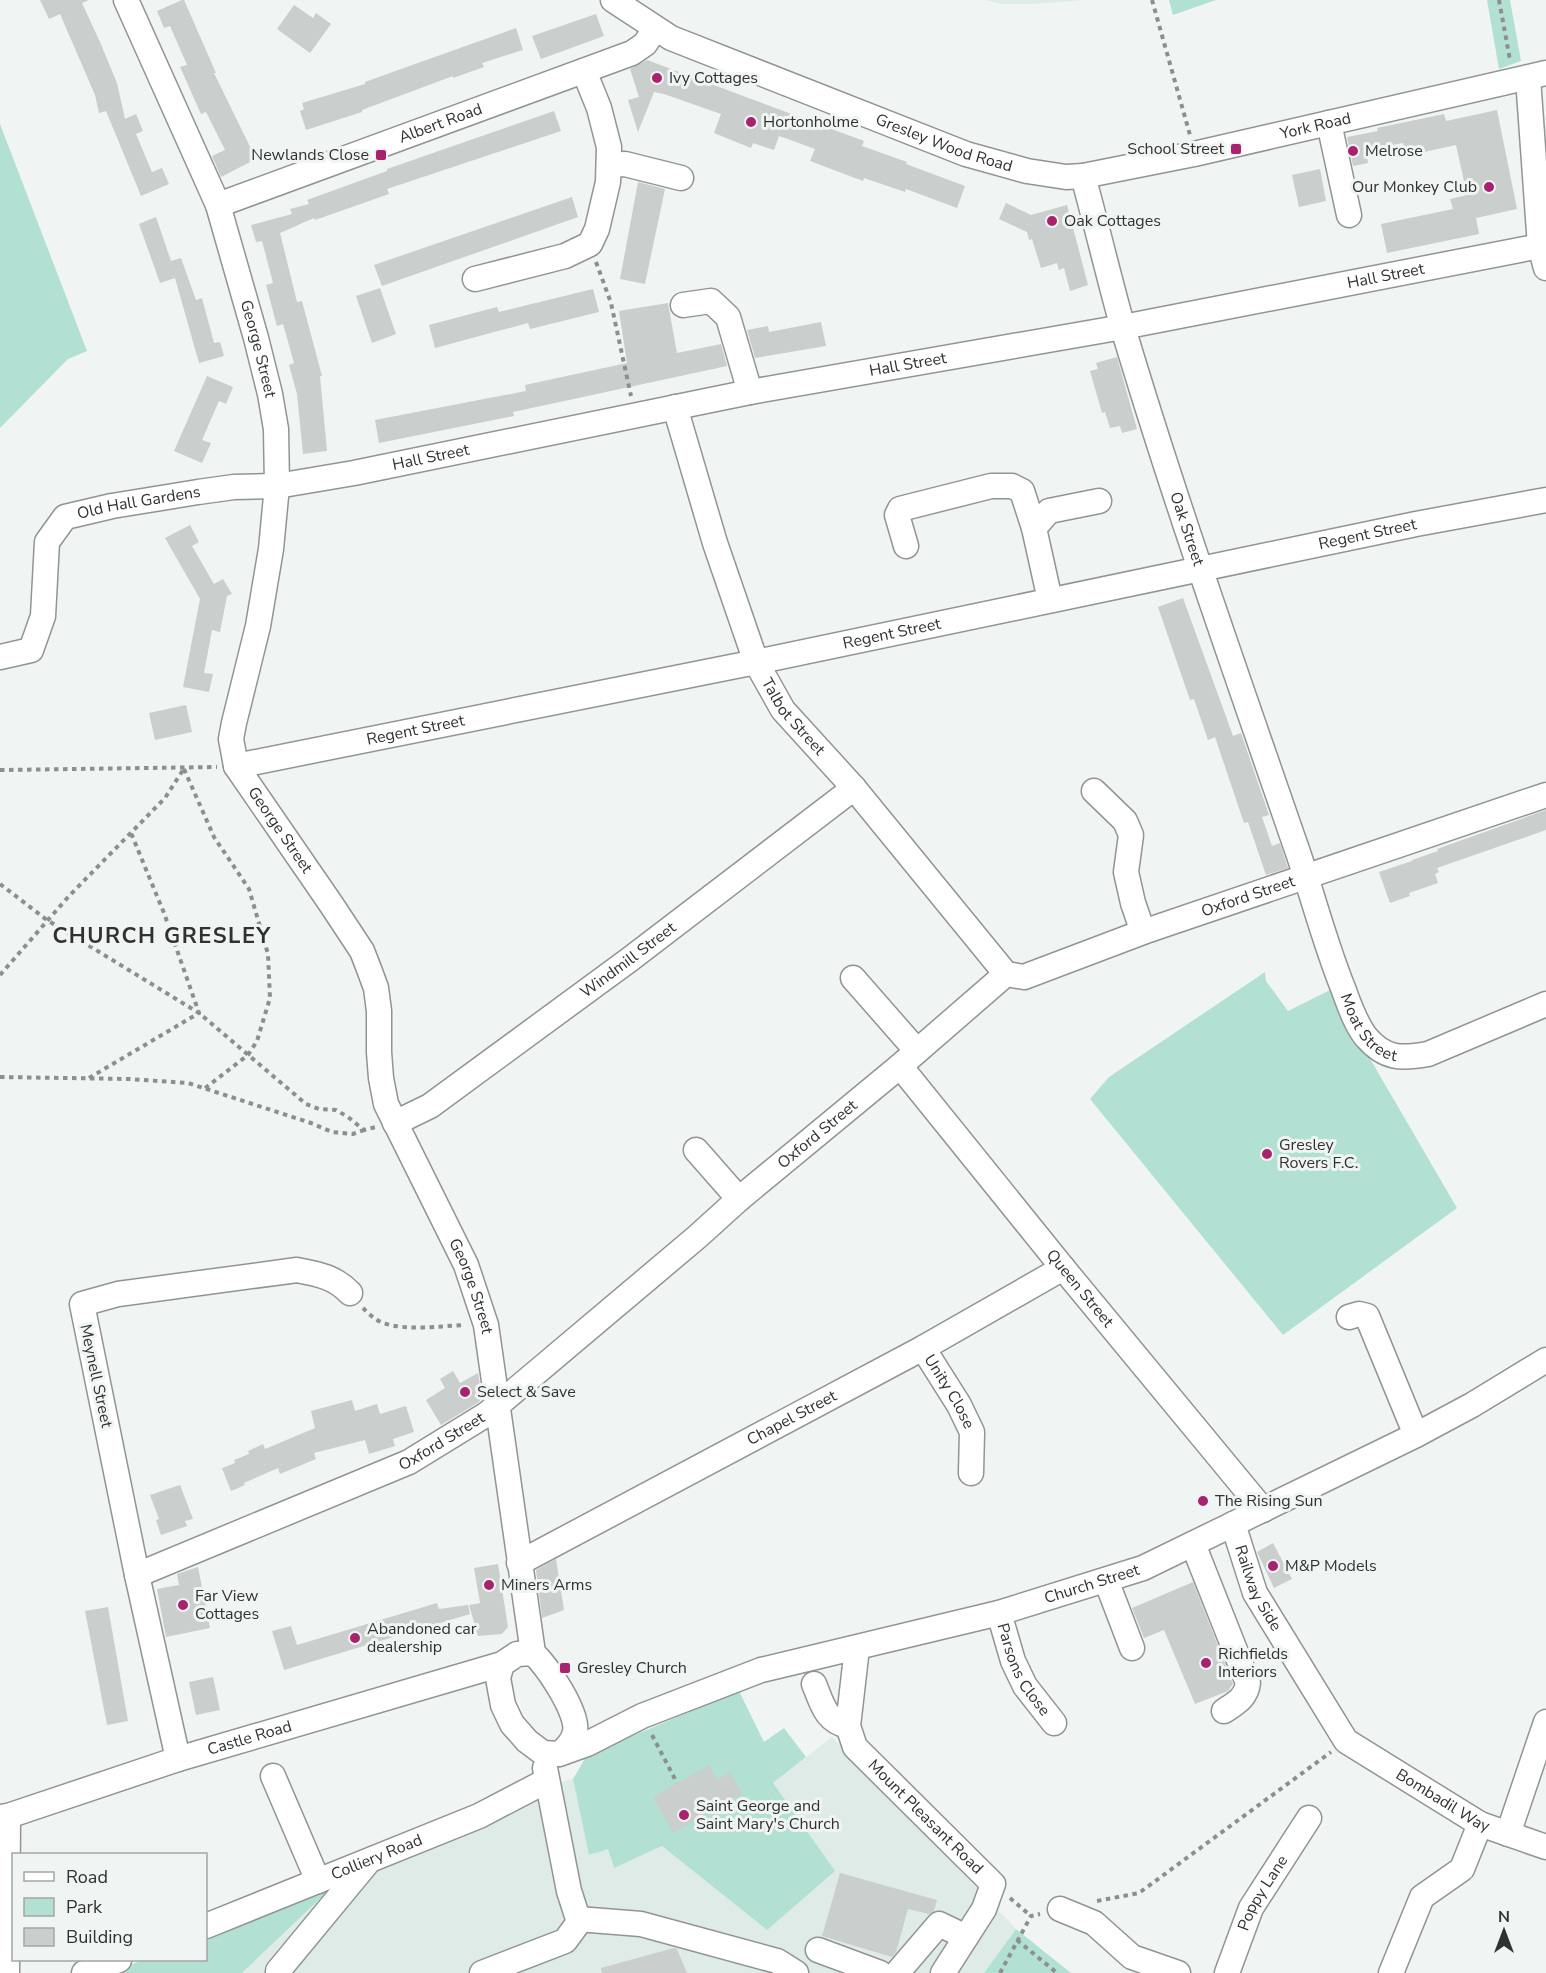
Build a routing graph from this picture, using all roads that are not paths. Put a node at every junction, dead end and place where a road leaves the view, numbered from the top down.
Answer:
1 (126, 0) edge
2 (613, 0) edge
3 (655, 29) junction
4 (584, 71) junction
5 (1529, 77) edge
6 (1329, 123) junction
7 (609, 165) junction
8 (1083, 176) junction
9 (681, 178) dead end
10 (218, 205) junction
11 (1349, 215) dead end
12 (1543, 257) edge
13 (475, 279) dead end
14 (683, 305) dead end
15 (1123, 327) junction
16 (750, 392) junction
17 (675, 407) junction
18 (277, 486) junction
19 (1546, 500) edge
20 (1099, 501) dead end
21 (1034, 528) junction
22 (906, 546) dead end
23 (1200, 568) junction
24 (1050, 600) junction
25 (0, 657) edge
26 (756, 662) junction
27 (236, 766) junction
28 (855, 788) junction
29 (1094, 791) dead end
30 (1546, 795) edge
31 (1306, 876) junction
32 (1143, 932) junction
33 (1006, 974) junction
34 (853, 978) dead end
35 (1546, 1004) edge
36 (908, 1059) junction
37 (395, 1123) junction
38 (696, 1150) dead end
39 (739, 1199) junction
40 (1063, 1268) junction
41 (350, 1293) road end
42 (1349, 1317) dead end
43 (923, 1348) junction
44 (1546, 1359) edge
45 (498, 1405) junction
46 (1416, 1436) junction
47 (971, 1473) dead end
48 (1263, 1510) junction
49 (1233, 1524) junction
50 (1193, 1544) junction
51 (519, 1563) junction
52 (137, 1575) junction
53 (1106, 1580) junction
54 (999, 1613) junction
55 (857, 1648) junction
56 (1132, 1648) dead end
57 (533, 1653) junction
58 (502, 1664) junction
59 (814, 1684) dead end
60 (1224, 1711) dead end
61 (571, 1712) junction
62 (1546, 1722) edge
63 (1054, 1723) dead end
64 (848, 1726) junction
65 (608, 1732) junction
66 (1346, 1741) joint
67 (551, 1754) junction
68 (178, 1759) junction
69 (273, 1776) dead end
70 (546, 1781) junction
71 (4, 1816) edge
72 (1309, 1818) dead end
73 (1480, 1824) junction
74 (1508, 1834) junction
75 (1546, 1848) edge
76 (369, 1860) junction
77 (318, 1881) junction
78 (11, 1904) edge
79 (1060, 1909) road end
80 (578, 1919) junction
81 (207, 1926) edge
82 (966, 1937) junction
83 (818, 1950) dead end
84 (114, 1961) edge
85 (278, 1971) dead end
86 (7, 1973) edge
87 (84, 1973) edge
88 (482, 1973) edge
89 (796, 1973) edge
90 (880, 1973) edge
91 (897, 1973) edge
92 (943, 1973) edge
93 (1178, 1973) edge
94 (1227, 1973) edge
95 (1391, 1973) edge

1 - 10 street, George Street
2 - 3 street, Gresley Wood Road
3 - 4 street, Albert Road
3 - 8 street, Gresley Wood Road
4 - 7 street
4 - 10 street, Albert Road
5 - 6 street, York Road
5 - 12 street
6 - 8 street, York Road
6 - 11 street
7 - 9 street
7 - 13 street
8 - 15 street, Oak Street
10 - 18 street, George Street
12 - 15 street, Hall Street
14 - 16 street
15 - 16 street, Hall Street
15 - 23 street, Oak Street
16 - 17 street, Hall Street
17 - 18 street, Hall Street
17 - 26 street, Talbot Street
18 - 25 street, Old Hall Gardens
18 - 27 street, George Street
19 - 23 street, Regent Street
20 - 21 street
21 - 22 street
21 - 24 street
23 - 24 street, Regent Street
23 - 31 street, Oak Street
24 - 26 street, Regent Street
26 - 27 street, Regent Street
26 - 28 street, Talbot Street
27 - 37 street, George Street
28 - 33 street, Talbot Street
28 - 37 street, Windmill Street
29 - 32 street
30 - 31 street, Oxford Street
31 - 32 street, Oxford Street
31 - 35 street, Moat Street
32 - 33 street, Oxford Street
33 - 36 street, Oxford Street
34 - 36 street, Queen Street
36 - 39 street, Oxford Street
36 - 40 street, Queen Street
37 - 45 street, George Street
38 - 39 street
39 - 45 street, Oxford Street
40 - 43 street, Chapel Street
40 - 48 street, Queen Street
41 - 52 street, Meynell Street
42 - 46 street
43 - 47 street, Unity Close
43 - 51 street, Chapel Street
44 - 46 street, Church Street
45 - 51 street, George Street
45 - 52 street, Oxford Street
46 - 48 street, Church Street
48 - 49 street, Church Street
49 - 50 street, Church Street
49 - 66 street, Railway Side
50 - 53 street, Church Street
50 - 60 street
51 - 57 street, George Street
52 - 68 street, Meynell Street
53 - 54 street, Church Street
53 - 56 street
54 - 55 street, Church Street
54 - 63 street, Parsons Close
55 - 64 street
55 - 65 street, Church Street
57 - 58 street, Castle Road
57 - 61 street
58 - 67 street
58 - 68 street, Castle Road
59 - 64 street
61 - 65 street
61 - 67 street
62 - 74 street
64 - 82 street, Mount Pleasant Road
65 - 67 street, Church Street
66 - 73 street, Bombadil Way
67 - 70 street
68 - 71 street, Castle Road
69 - 77 street
70 - 76 street, Colliery Road
70 - 80 street
71 - 78 street
72 - 94 street, Poppy Lane
73 - 74 street, Bombadil Way
73 - 95 street
74 - 75 street, Bombadil Way
76 - 77 street, Colliery Road
76 - 85 street
77 - 81 street, Colliery Road
78 - 86 street
79 - 93 street
80 - 88 street
80 - 89 street
82 - 91 street
82 - 92 street, Mount Pleasant Road
83 - 90 street
84 - 87 street

